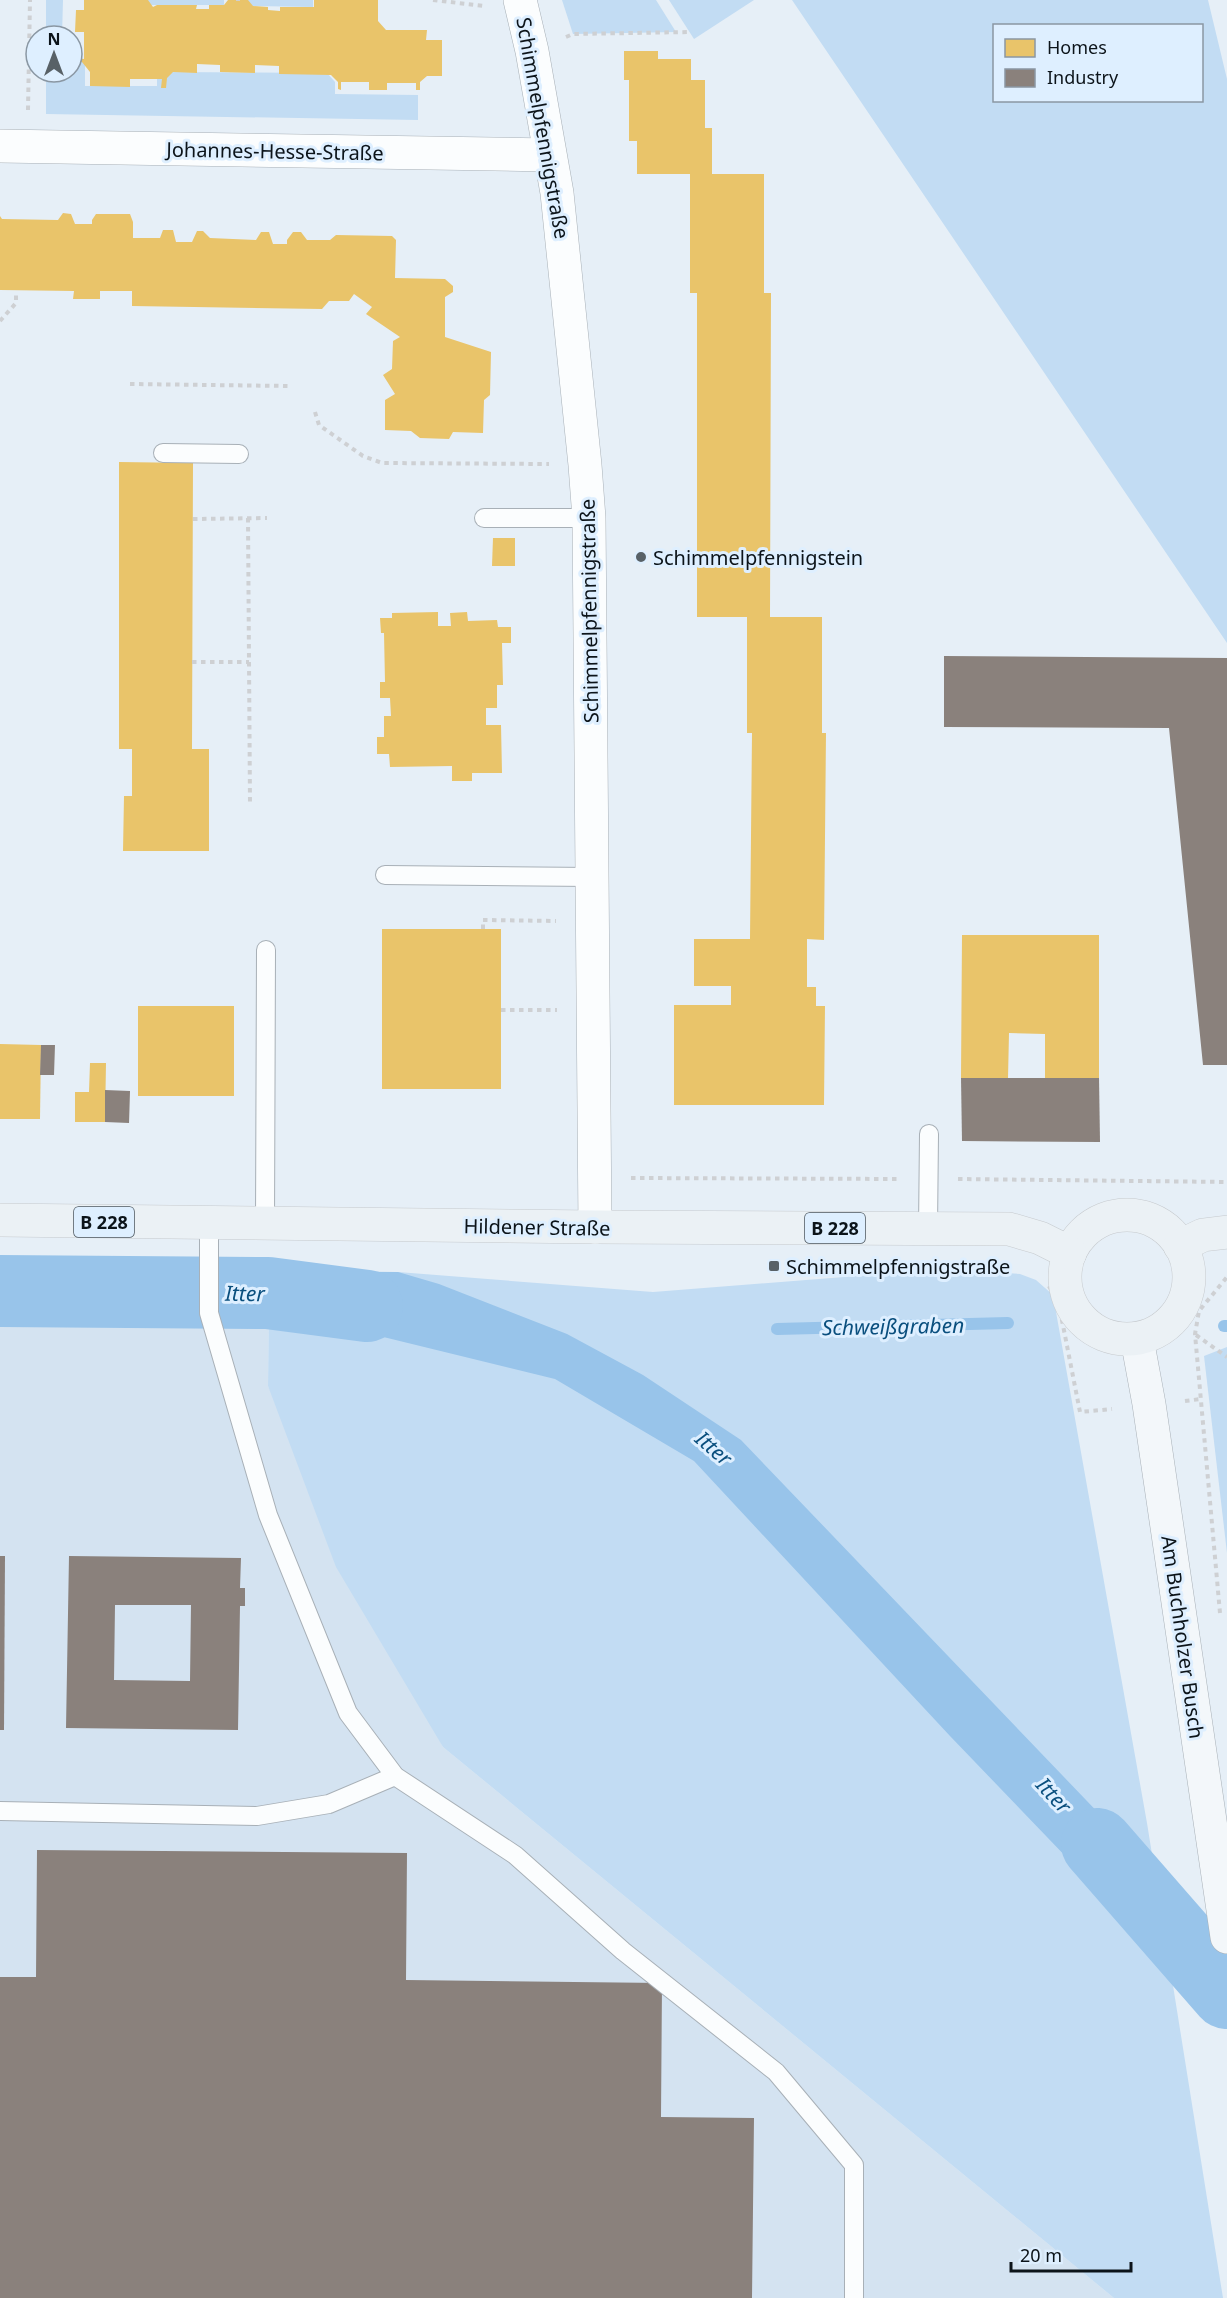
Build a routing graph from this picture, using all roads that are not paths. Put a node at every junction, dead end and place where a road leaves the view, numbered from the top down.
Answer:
1 (522, 6) edge
2 (14, 146) edge
3 (549, 155) junction
4 (163, 453) dead end
5 (239, 454) dead end
6 (484, 518) dead end
7 (589, 518) junction
8 (385, 874) dead end
9 (592, 877) junction
10 (266, 950) dead end
11 (929, 1134) dead end
12 (0, 1220) edge
13 (265, 1224) junction
14 (594, 1227) junction
15 (928, 1229) junction
16 (209, 1232) junction
17 (1227, 1232) edge
18 (1180, 1246) junction
19 (1070, 1253) junction
20 (1137, 1339) junction
21 (395, 1776) junction
22 (0, 1811) edge
23 (1227, 1937) edge
24 (854, 2298) edge

1 - 3 street, Schimmelpfennigstraße
2 - 3 street, Johannes-Hesse-Straße
3 - 7 street, Schimmelpfennigstraße
4 - 5 lane
6 - 7 lane
7 - 9 street, Schimmelpfennigstraße
8 - 9 lane
9 - 14 street, Schimmelpfennigstraße
10 - 13 lane
11 - 15 lane
12 - 16 main road, Hildener Straße / B 228
13 - 14 main road, Hildener Straße / B 228
13 - 16 main road, Hildener Straße / B 228
14 - 15 main road, Hildener Straße / B 228
15 - 19 main road, Hildener Straße / B 228
16 - 21 lane
17 - 18 main road
18 - 19 main road
18 - 20 main road
19 - 20 main road
20 - 23 main road, Am Buchholzer Busch
21 - 22 lane
21 - 24 lane

